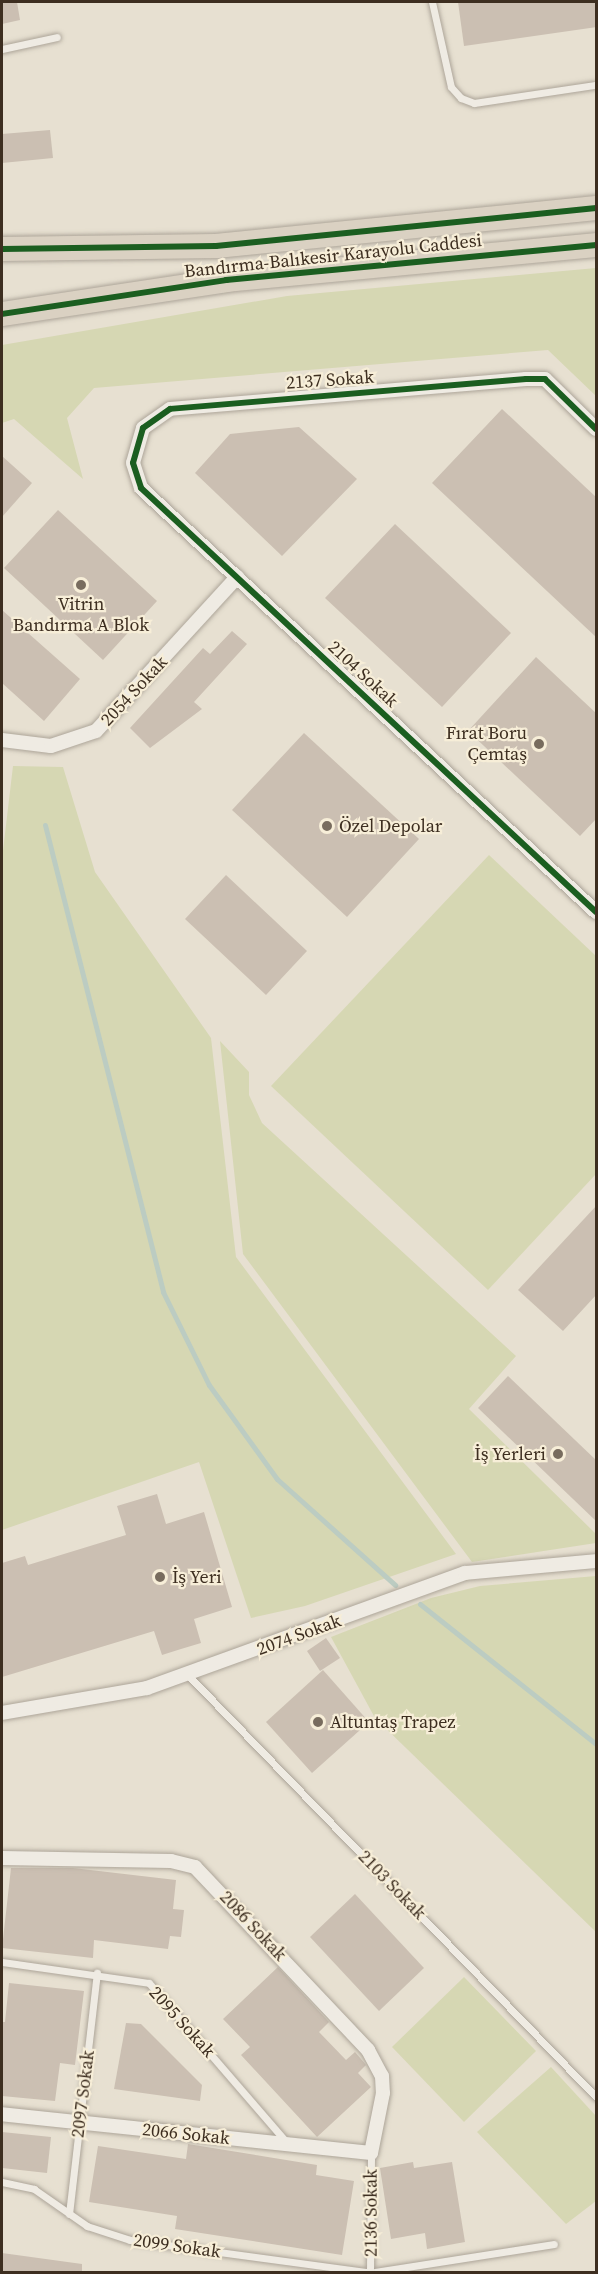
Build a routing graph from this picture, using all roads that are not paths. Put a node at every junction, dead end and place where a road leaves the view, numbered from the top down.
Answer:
1 (432, 2) edge
2 (57, 37) dead end
3 (2, 49) edge
4 (594, 85) dead end
5 (597, 208) edge
6 (597, 245) edge
7 (2, 249) edge
8 (2, 314) edge
9 (597, 429) edge
10 (135, 445) joint
11 (237, 577) junction
12 (2, 743) edge
13 (594, 904) edge
14 (597, 1561) edge
15 (186, 1674) junction
16 (2, 1713) edge
17 (2, 1858) edge
18 (2, 1962) edge
19 (97, 1973) junction
20 (597, 2097) edge
21 (2, 2114) edge
22 (80, 2122) junction
23 (290, 2146) junction
24 (371, 2153) junction
25 (2, 2182) edge
26 (69, 2214) junction
27 (554, 2244) dead end
28 (366, 2272) edge
29 (373, 2272) edge

1 - 4 lane
2 - 3 lane
5 - 7 highway, Bandırma-Balıkesir Karayolu Caddesi
6 - 8 highway, Bandırma-Balıkesir Karayolu Caddesi
9 - 10 street, 2137 Sokak
10 - 11 street, 2104 Sokak
11 - 12 street, 2054 Sokak
11 - 13 street, 2104 Sokak
14 - 15 street, 2074 Sokak
15 - 16 street, 2074 Sokak
15 - 20 lane, 2103 Sokak
17 - 24 street, 2086 Sokak
18 - 19 lane, 2095 Sokak
19 - 22 lane, 2097 Sokak
19 - 23 lane, 2095 Sokak
21 - 22 street, 2066 Sokak
22 - 23 street, 2066 Sokak
22 - 26 lane, 2097 Sokak
23 - 24 street, 2066 Sokak
24 - 29 lane, 2136 Sokak
25 - 26 lane, 2099 Sokak
26 - 28 lane, 2099 Sokak
27 - 29 lane

